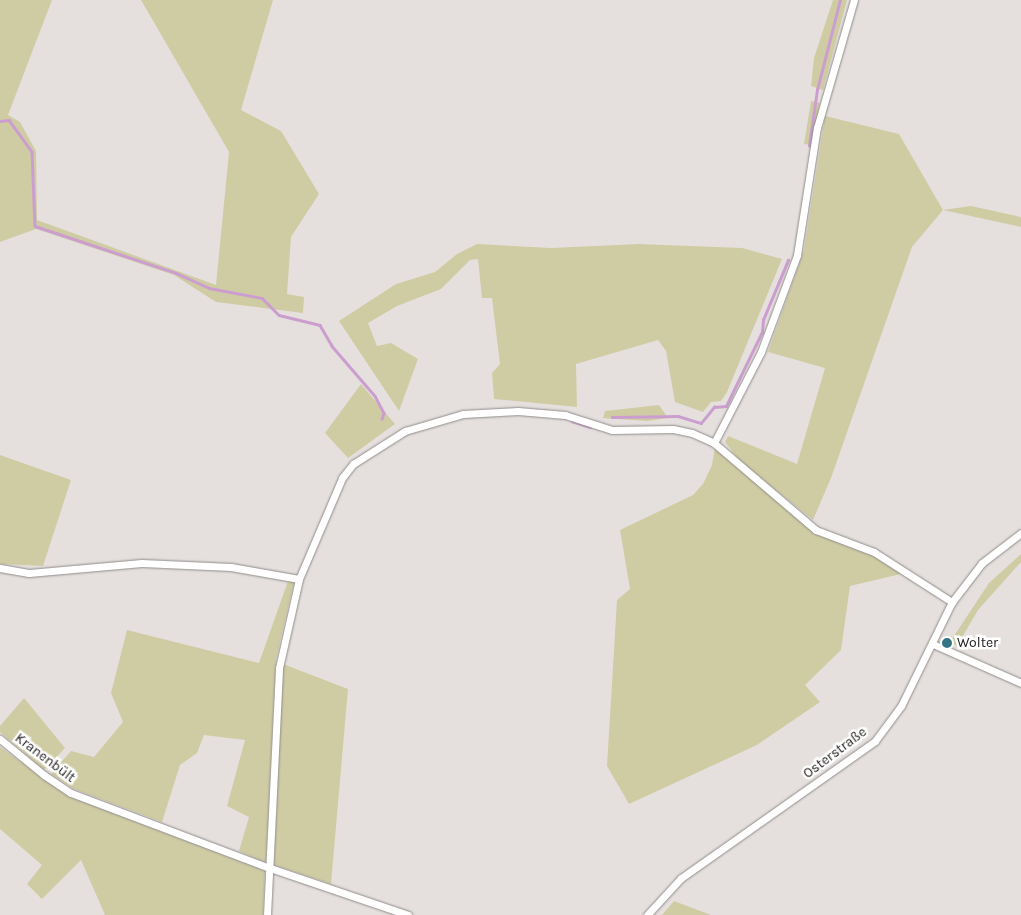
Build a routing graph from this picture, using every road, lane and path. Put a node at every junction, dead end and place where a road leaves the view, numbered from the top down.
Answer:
1 (854, 0) edge
2 (714, 443) junction
3 (1021, 533) edge
4 (0, 568) edge
5 (299, 579) junction
6 (952, 602) junction
7 (933, 644) junction
8 (1021, 683) edge
9 (0, 739) edge
10 (270, 868) junction
11 (267, 915) edge
12 (408, 915) edge
13 (647, 915) edge

1 - 2 street
2 - 5 street
2 - 6 street
3 - 6 street, Osterstraße
4 - 5 street
5 - 10 street
6 - 7 street, Osterstraße
7 - 8 street
7 - 13 street, Osterstraße
9 - 10 street, Kranenbült
10 - 11 street
10 - 12 street, Kranenbült

